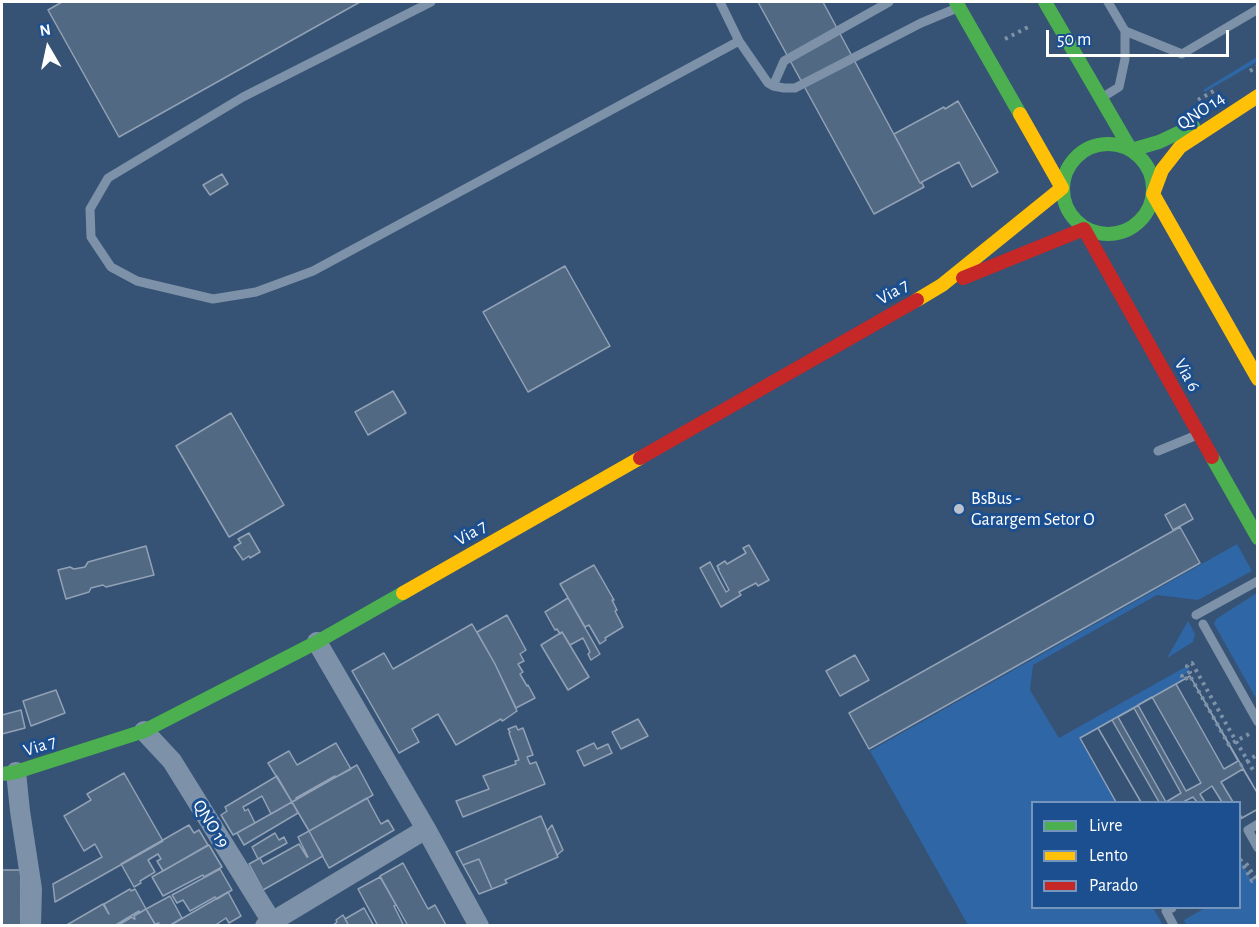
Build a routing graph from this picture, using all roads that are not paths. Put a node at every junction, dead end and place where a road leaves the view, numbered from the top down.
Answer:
1 (431, 2) edge
2 (720, 2) edge
3 (889, 2) edge
4 (1045, 2) edge
5 (1108, 2) edge
6 (958, 4) edge
7 (1257, 9) edge
8 (1125, 31) junction
9 (739, 41) junction
10 (774, 86) junction
11 (1257, 96) edge
12 (1100, 99) junction
13 (1131, 150) junction
14 (1062, 188) junction
15 (1154, 194) junction
16 (1084, 229) junction
17 (942, 285) junction
18 (1257, 379) edge
19 (1199, 434) junction
20 (1158, 451) dead end
21 (1257, 538) edge
22 (1257, 581) edge
23 (1196, 615) dead end
24 (1203, 624) dead end
25 (317, 642) junction
26 (1257, 722) edge
27 (144, 731) junction
28 (9, 773) edge
29 (1257, 824) edge
30 (426, 829) junction
31 (1257, 848) edge
32 (1167, 909) edge
33 (268, 924) edge
34 (31, 926) edge
35 (479, 926) edge
36 (1174, 926) edge

1 - 9 lane
2 - 9 lane
3 - 10 lane
4 - 12 main road
5 - 8 lane
6 - 10 lane
6 - 14 main road
7 - 8 lane
8 - 12 lane
9 - 10 lane
11 - 13 main road, QNO 14
11 - 15 main road, QNO 14
12 - 13 main road
13 - 14 main road
13 - 15 main road
14 - 16 main road
14 - 17 main road, Via 7
15 - 16 main road
15 - 18 main road
16 - 17 main road, Via 7
16 - 19 main road, Via 6
17 - 25 main road, Via 7
19 - 20 lane
19 - 21 main road, Via 6
22 - 23 lane
24 - 26 lane
25 - 27 main road, Via 7
25 - 30 street
27 - 28 main road, Via 7
27 - 33 street, QNO 19
28 - 34 street
29 - 31 lane
30 - 33 street, QNO 19
30 - 35 street
32 - 36 lane

